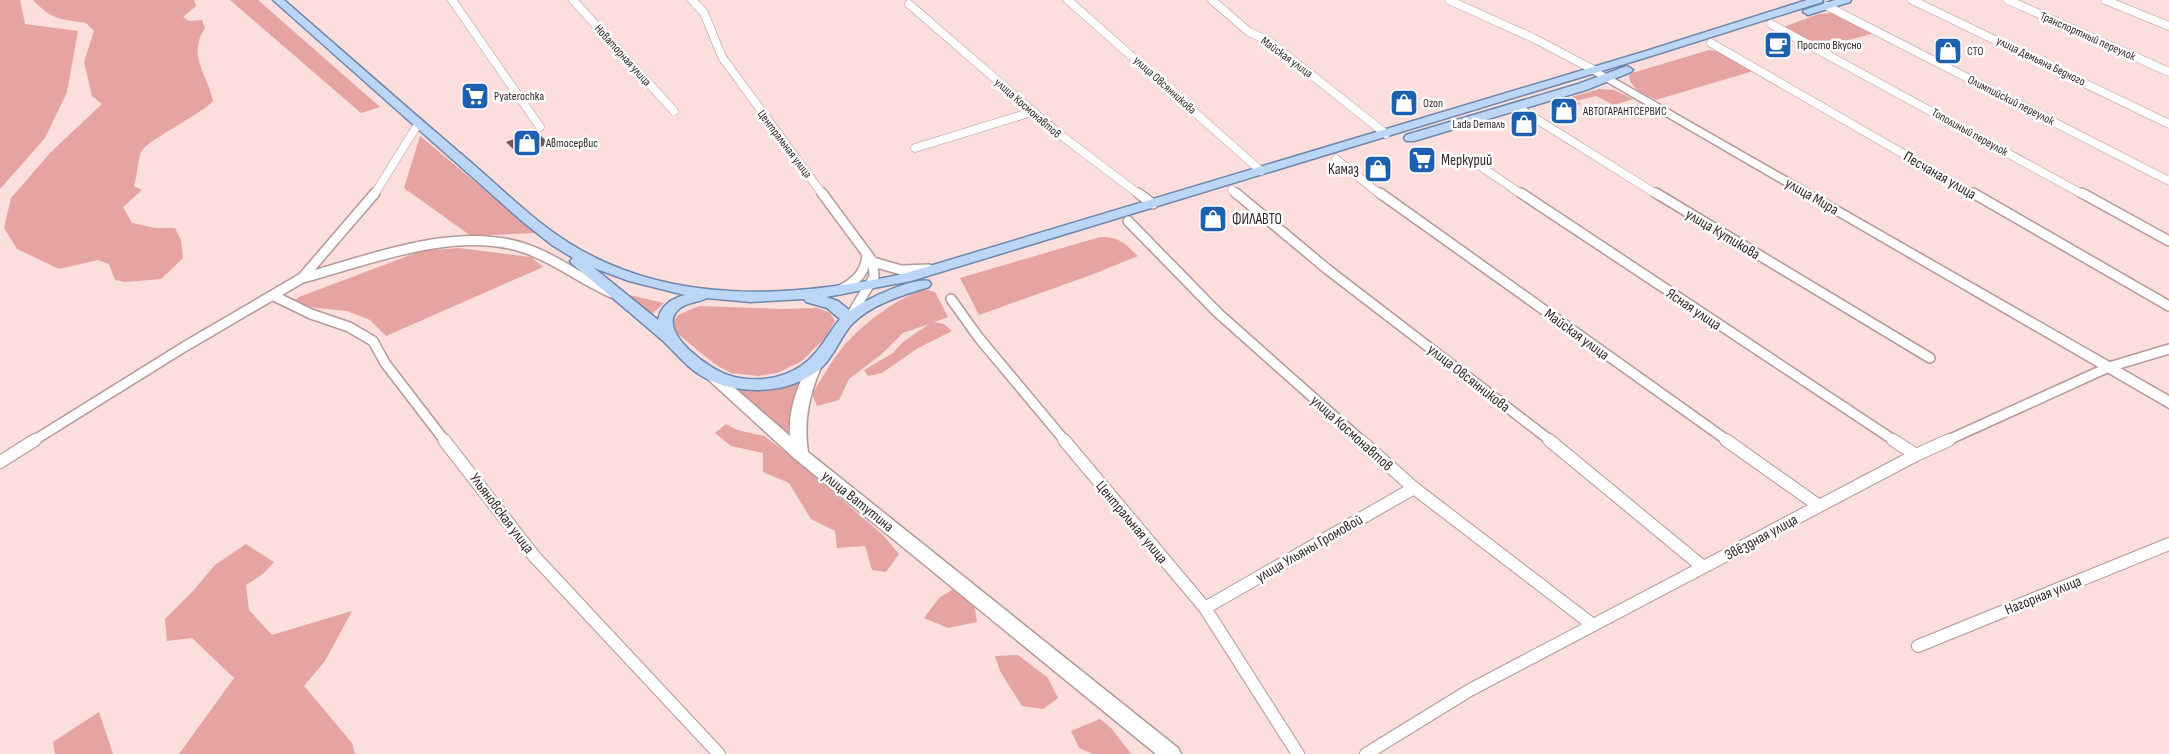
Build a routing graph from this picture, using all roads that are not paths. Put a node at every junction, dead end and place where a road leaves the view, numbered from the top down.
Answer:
1 (278, 0) edge
2 (452, 0) edge
3 (572, 0) edge
4 (692, 0) edge
5 (1068, 0) edge
6 (1212, 0) edge
7 (1449, 0) edge
8 (1846, 0) edge
9 (1912, 0) edge
10 (2008, 0) edge
11 (2105, 0) edge
12 (1823, 3) edge
13 (910, 4) dead end
14 (1771, 24) junction
15 (2169, 26) edge
16 (1711, 43) junction
17 (1594, 70) junction
18 (2169, 72) edge
19 (1607, 78) junction
20 (1517, 107) junction
21 (674, 111) dead end
22 (1032, 112) junction
23 (418, 124) junction
24 (2169, 124) edge
25 (540, 127) dead end
26 (1386, 134) junction
27 (915, 148) dead end
28 (1336, 159) junction
29 (1474, 162) dead end
30 (1261, 171) junction
31 (2169, 181) edge
32 (1232, 190) junction
33 (1153, 204) junction
34 (1128, 222) junction
35 (553, 239) junction
36 (2169, 240) edge
37 (867, 254) junction
38 (873, 262) junction
39 (938, 268) junction
40 (302, 278) junction
41 (869, 287) junction
42 (836, 292) junction
43 (711, 294) junction
44 (274, 296) junction
45 (619, 296) junction
46 (793, 296) junction
47 (951, 299) dead end
48 (2169, 306) edge
49 (848, 320) junction
50 (669, 338) junction
51 (2169, 349) edge
52 (1930, 358) dead end
53 (816, 362) junction
54 (2109, 367) junction
55 (708, 373) junction
56 (2169, 403) edge
57 (800, 454) junction
58 (1916, 455) junction
59 (0, 462) edge
60 (1414, 488) junction
61 (1819, 506) junction
62 (2169, 544) edge
63 (1703, 567) junction
64 (1205, 608) junction
65 (1593, 625) junction
66 (1918, 646) dead end
67 (719, 754) edge
68 (1171, 754) edge
69 (1298, 754) edge
70 (1366, 754) edge

1 - 23 main road
2 - 25 street
3 - 21 street, Новаторная улица
4 - 37 street, Центральная улица
5 - 30 street, улица Овсянникова
6 - 26 street, Майская улица
7 - 17 street, улица Мира
8 - 12 main road
9 - 24 street, улица Демьяна Бедного
10 - 18 street, Транспортный переулок
11 - 15 street
12 - 14 main road
12 - 17 main road
12 - 31 street, Олимпийский переулок
13 - 22 street, улица Космонавтов
14 - 16 main road
14 - 36 street, Тополиный переулок
16 - 19 main road
16 - 48 street, Песчаная улица
17 - 19 main road, улица Мира
17 - 26 main road
19 - 20 main road
19 - 54 main road, улица Мира
20 - 28 main road
20 - 52 street, улица Кутикова
22 - 27 street
22 - 33 street, улица Космонавтов
23 - 35 main road
23 - 40 street
26 - 30 main road
28 - 32 main road
28 - 61 street, Майская улица
29 - 58 street, Ясная улица
30 - 33 main road
32 - 34 main road
32 - 63 street, улица Овсянникова
33 - 39 main road
34 - 49 main road
34 - 60 street, улица Космонавтов
35 - 43 main road
35 - 45 main road, улица Ватутина
37 - 38 street, Центральная улица
37 - 42 street
38 - 39 street
38 - 41 street
39 - 41 main road
40 - 44 street
40 - 45 street
41 - 42 main road
41 - 49 street
42 - 46 main road
43 - 46 main road
43 - 50 main road
44 - 59 street
44 - 67 street, Ульяновская улица
45 - 50 main road, улица Ватутина
46 - 49 main road
47 - 64 street, Центральная улица
49 - 53 main road
50 - 55 main road, улица Ватутина
51 - 54 street, Звёздная улица
53 - 55 main road
53 - 57 main road
54 - 56 main road, улица Мира
54 - 58 street, Звёздная улица
55 - 57 main road, улица Ватутина
57 - 68 main road, улица Ватутина
58 - 61 street, Звёздная улица
60 - 64 street, улица Ульяны Громовой
60 - 65 street, улица Космонавтов
61 - 63 street, Звёздная улица
62 - 66 street, Нагорная улица
63 - 65 street, Звёздная улица
64 - 69 street, Центральная улица
65 - 70 street, Звёздная улица

